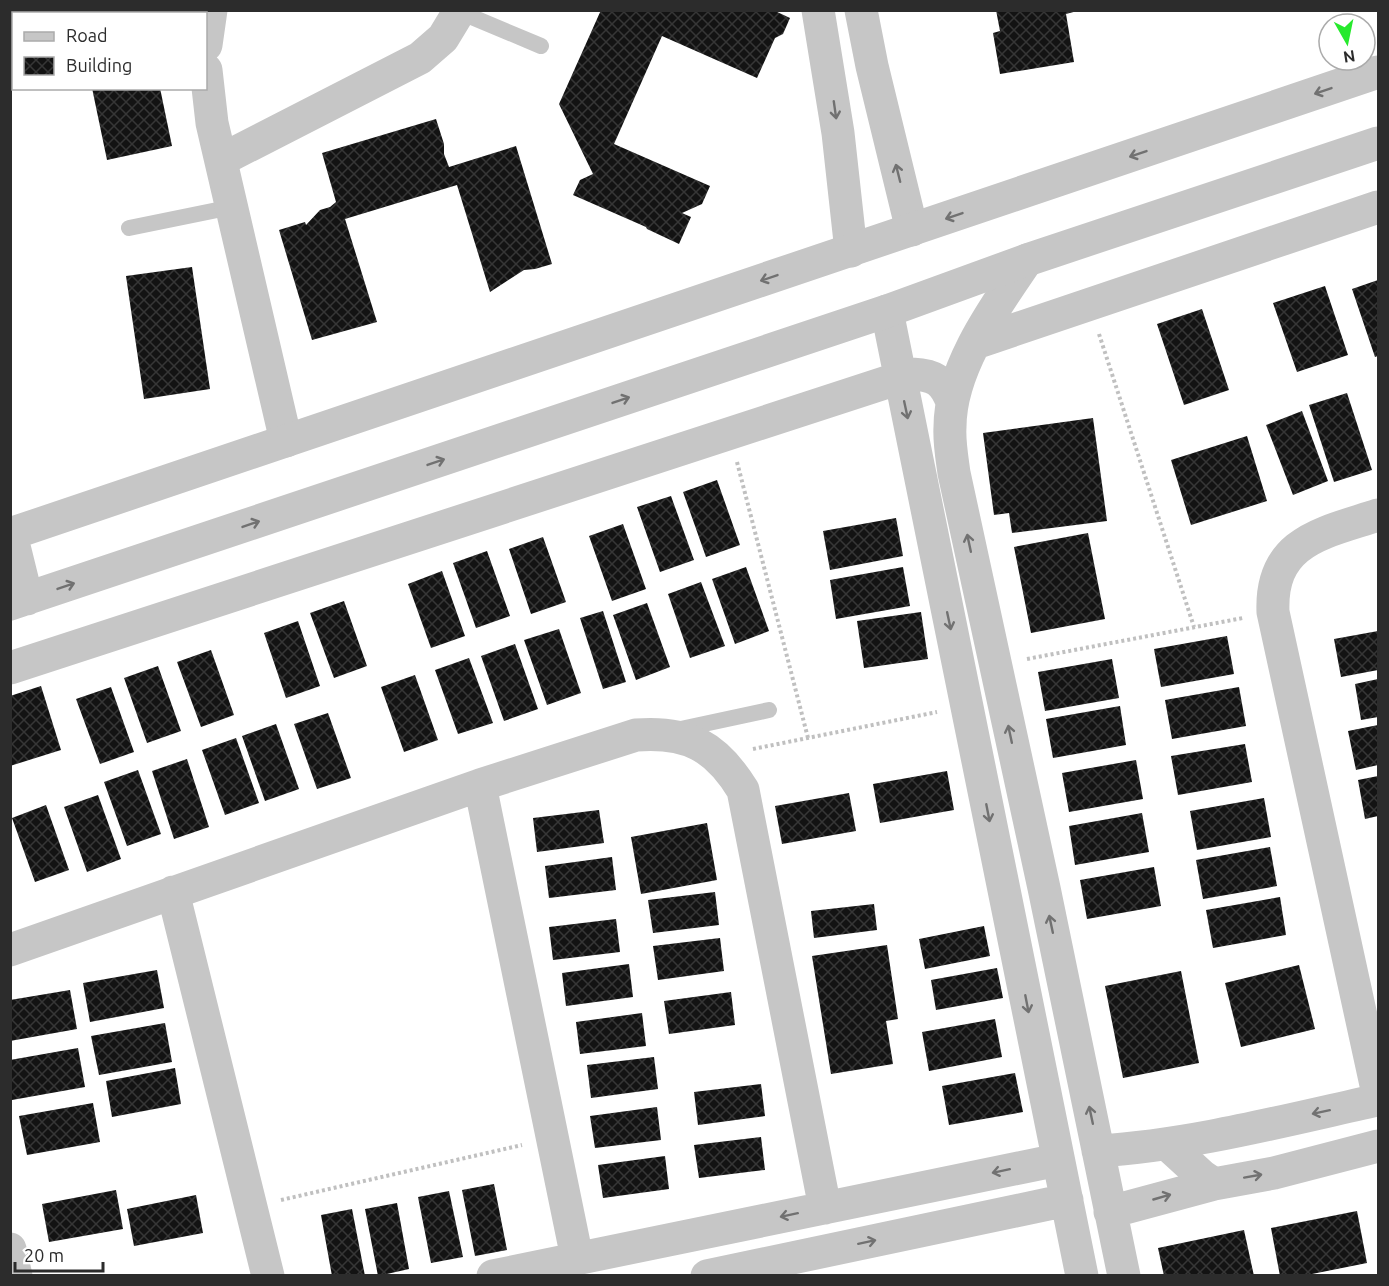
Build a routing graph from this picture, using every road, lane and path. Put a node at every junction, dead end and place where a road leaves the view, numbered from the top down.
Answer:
1 (211, 10) edge
2 (818, 10) edge
3 (861, 10) edge
4 (460, 11) edge
5 (207, 38) edge
6 (542, 46) dead end
7 (872, 66) junction
8 (1378, 72) edge
9 (829, 74) junction
10 (207, 79) edge
11 (1378, 143) edge
12 (221, 160) junction
13 (232, 207) junction
14 (1378, 207) edge
15 (129, 228) dead end
16 (912, 230) junction
17 (851, 251) junction
18 (1027, 260) junction
19 (1090, 304) junction
20 (887, 311) junction
21 (975, 343) junction
22 (899, 378) junction
23 (952, 402) junction
24 (729, 433) junction
25 (286, 441) junction
26 (1378, 514) edge
27 (11, 534) edge
28 (19, 602) edge
29 (1273, 612) junction
30 (1194, 627) junction
31 (995, 666) junction
32 (10, 668) edge
33 (966, 707) junction
34 (769, 710) dead end
35 (657, 734) junction
36 (808, 738) junction
37 (717, 756) junction
38 (480, 785) junction
39 (1044, 888) junction
40 (172, 892) junction
41 (1005, 895) junction
42 (10, 950) edge
43 (1378, 1094) edge
44 (1378, 1100) edge
45 (552, 1138) junction
46 (1167, 1144) junction
47 (1378, 1146) edge
48 (1098, 1151) junction
49 (1058, 1160) junction
50 (1214, 1184) junction
51 (1067, 1200) junction
52 (251, 1207) junction
53 (825, 1208) junction
54 (1110, 1212) junction
55 (10, 1249) edge
56 (577, 1258) junction
57 (831, 1263) edge
58 (16, 1275) edge
59 (268, 1275) edge
60 (493, 1275) edge
61 (707, 1275) edge
62 (1082, 1275) edge
63 (1124, 1275) edge

1 - 5 street
2 - 9 street
3 - 7 street
4 - 6 lane
4 - 12 street
7 - 9 street
16 -> 7 street
8 -> 16 street
9 -> 17 street
10 - 12 street
11 - 18 street
12 - 13 street
13 - 15 lane
13 - 25 street
14 - 19 street
16 - 17 street
17 -> 25 street
18 - 20 street
18 - 21 street
19 - 21 street
19 - 30 path
20 - 22 street
28 -> 20 street
21 - 23 street
22 - 23 street
22 - 24 street
22 -> 33 street
31 -> 23 street
24 - 32 street
24 - 36 path
25 - 27 street
26 - 29 street
27 - 28 street
29 - 30 path
29 - 43 street
30 - 31 path
39 -> 31 street
33 - 36 path
33 -> 41 street
34 - 35 lane
35 - 37 street
35 - 38 street
36 - 37 path
37 - 53 street
38 - 40 street
38 - 45 street
39 - 41 street
48 -> 39 street
40 - 42 street
40 - 52 street
41 -> 49 street
44 -> 46 street
45 - 52 path
45 - 56 street
46 - 48 street
46 - 50 street
50 -> 47 street
48 - 54 street
49 - 51 street
49 -> 53 street
54 -> 50 street
57 -> 51 street
51 - 62 street
52 - 59 street
53 -> 56 street
54 - 63 street
55 - 58 street
56 - 60 street
57 - 61 street

